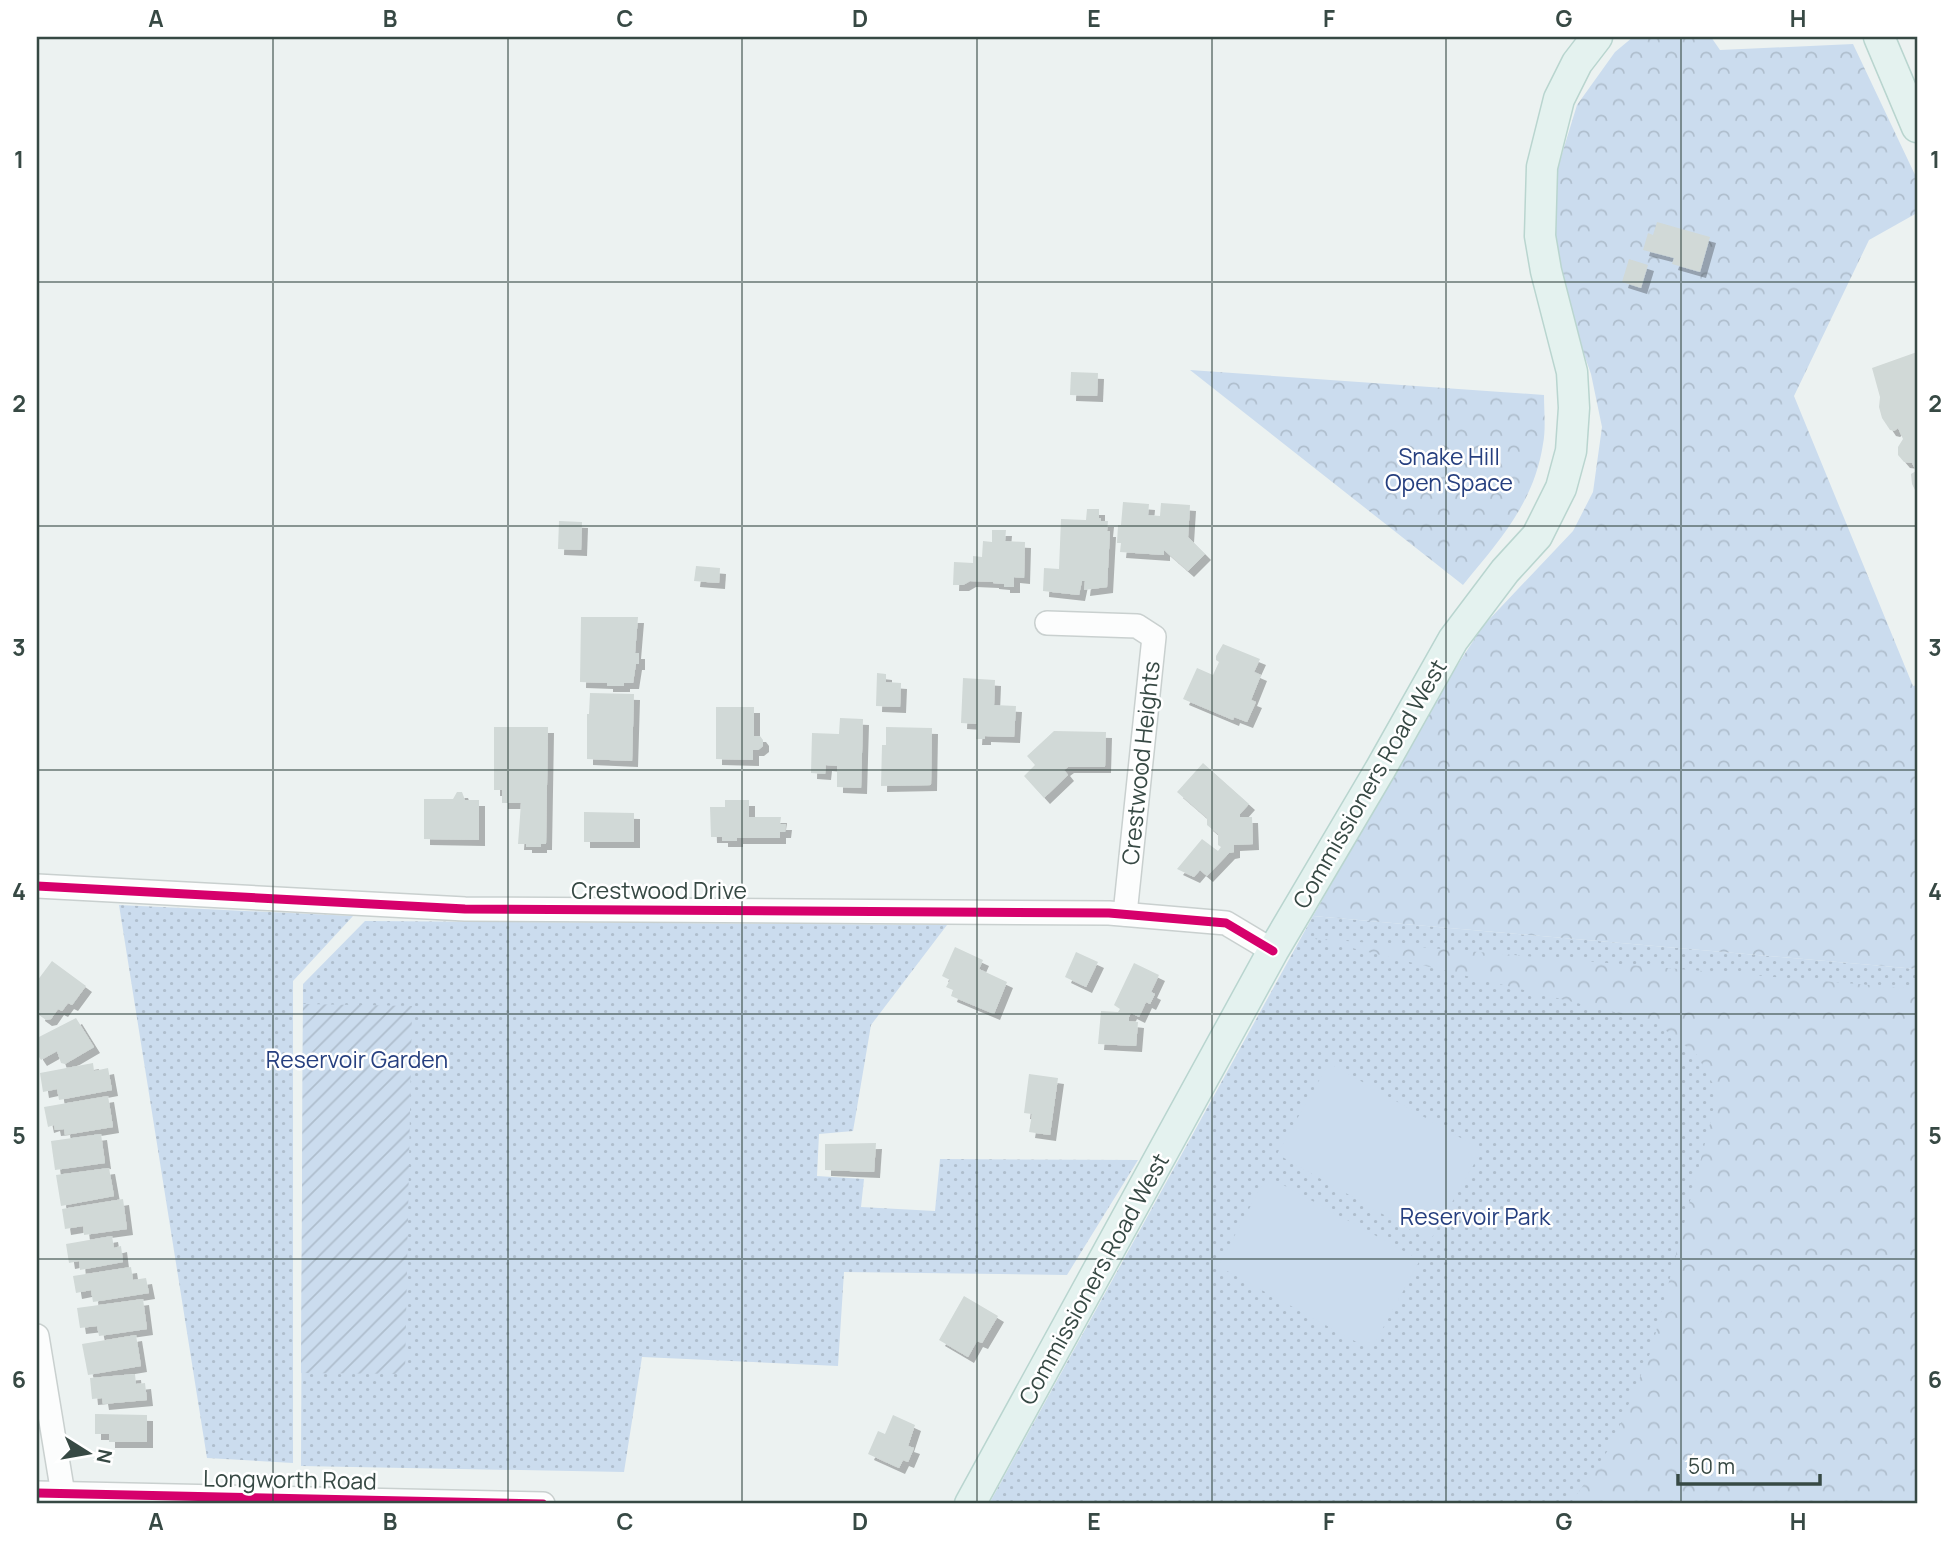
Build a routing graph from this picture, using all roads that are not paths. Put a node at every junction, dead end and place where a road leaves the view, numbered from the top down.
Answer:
1 (1597, 37) edge
2 (1880, 39) edge
3 (1917, 127) edge
4 (1047, 623) dead end
5 (37, 886) edge
6 (1125, 914) junction
7 (1273, 951) junction
8 (37, 1336) edge
9 (37, 1493) edge
10 (63, 1494) junction
11 (174, 1500) edge
12 (543, 1504) edge
13 (970, 1504) edge

1 - 7 main road, Commissioners Road West
2 - 3 main road
4 - 6 street, Crestwood Heights
5 - 6 street, Crestwood Drive
6 - 7 street, Crestwood Drive
7 - 13 main road, Commissioners Road West
8 - 10 street
9 - 10 street, Longworth Road
10 - 11 street, Longworth Road
11 - 12 street, Longworth Road

